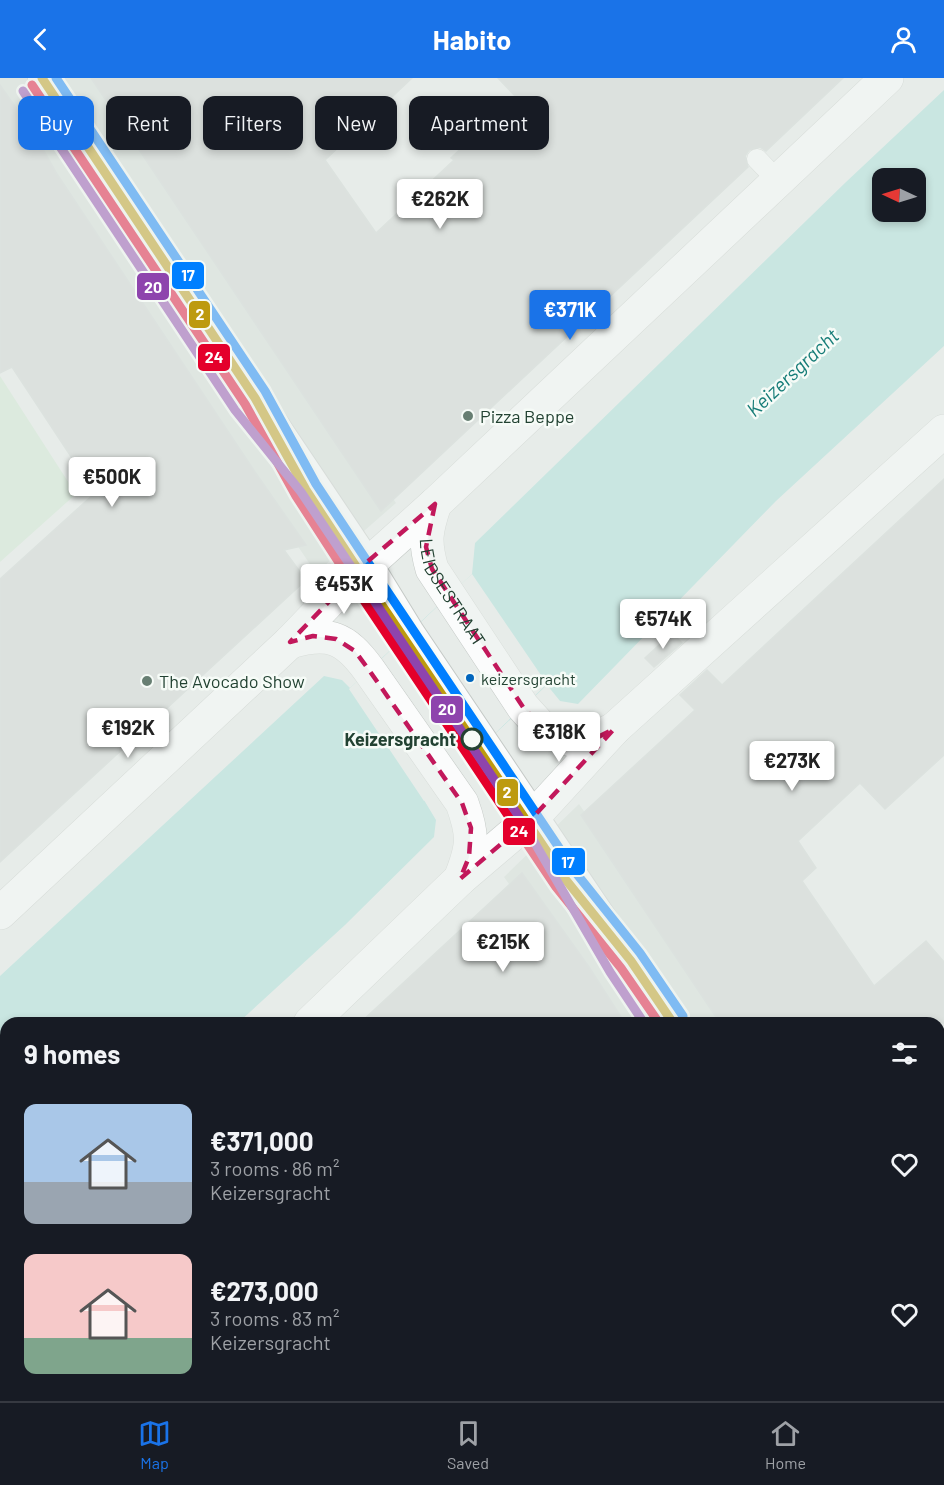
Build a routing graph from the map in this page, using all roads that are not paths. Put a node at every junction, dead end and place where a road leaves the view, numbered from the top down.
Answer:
1 (42, 78) edge
2 (887, 78) edge
3 (944, 431) edge
4 (435, 504) junction
5 (367, 562) junction
6 (290, 642) junction
7 (614, 729) junction
8 (535, 815) junction
9 (460, 879) junction
10 (0, 913) edge
11 (316, 1017) edge
12 (669, 1017) edge

1 - 5 street
2 - 4 street
3 - 7 street
4 - 5 street
4 - 7 street, LEIDSESTRAAT
5 - 6 street
5 - 8 street
6 - 9 street
6 - 10 street
7 - 8 street
8 - 9 street
8 - 12 street
9 - 11 street

